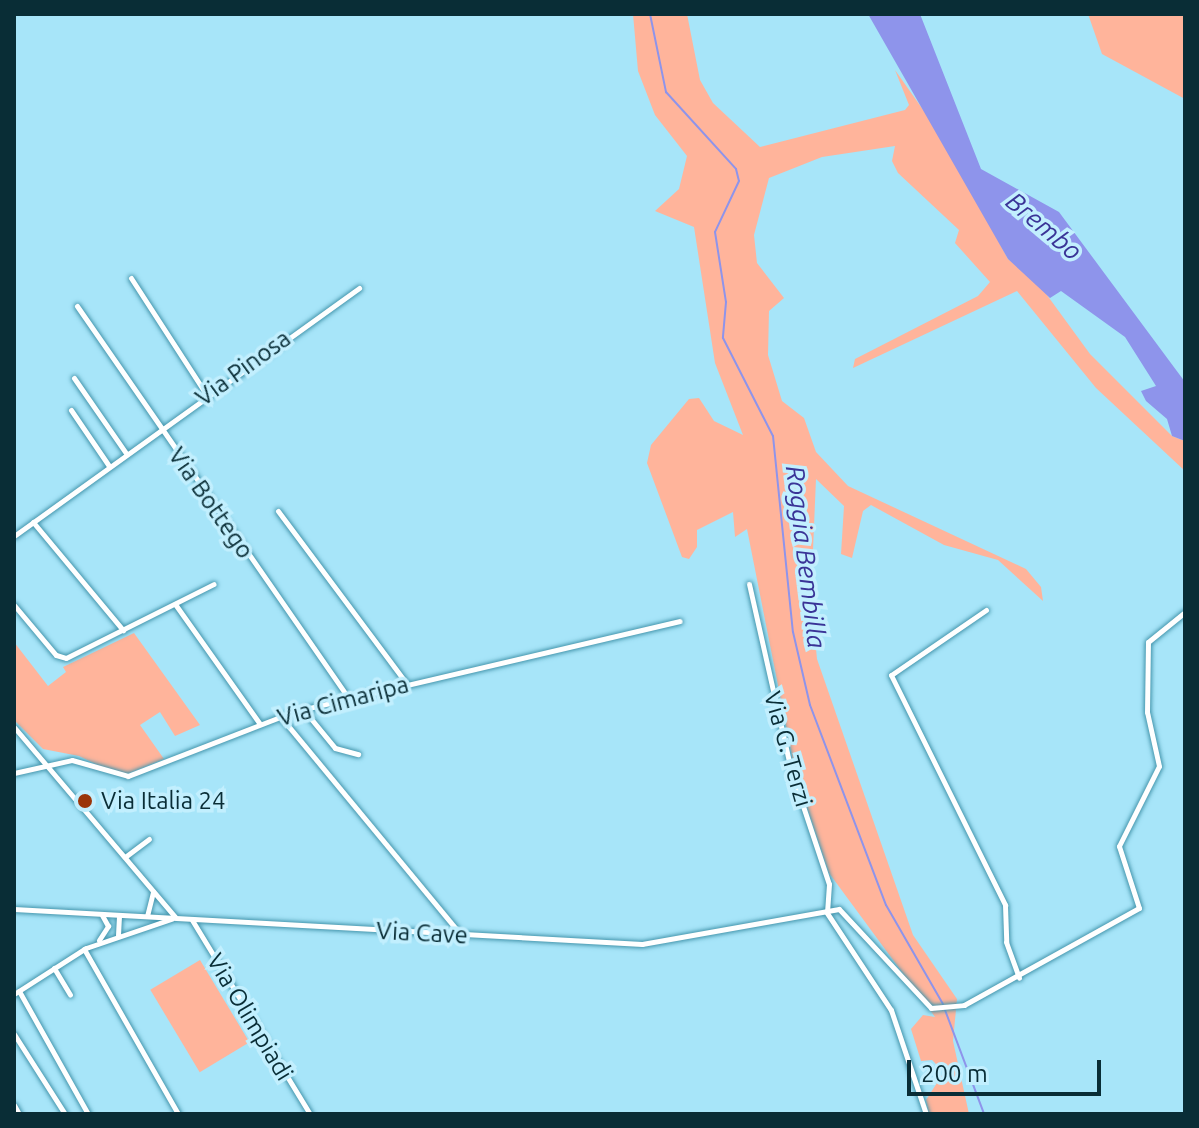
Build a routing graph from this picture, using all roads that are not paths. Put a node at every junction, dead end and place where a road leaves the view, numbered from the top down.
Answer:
1 (131, 278) dead end
2 (359, 288) dead end
3 (77, 306) dead end
4 (74, 378) dead end
5 (206, 394) junction
6 (71, 410) dead end
7 (158, 429) junction
8 (126, 453) junction
9 (109, 466) junction
10 (278, 511) dead end
11 (33, 522) junction
12 (14, 536) edge
13 (214, 584) dead end
14 (749, 584) dead end
15 (175, 604) junction
16 (14, 605) edge
17 (986, 610) dead end
18 (1185, 612) edge
19 (680, 621) dead end
20 (123, 630) junction
21 (407, 684) junction
22 (348, 698) junction
23 (303, 709) junction
24 (280, 716) junction
25 (260, 724) junction
26 (14, 727) edge
27 (358, 754) dead end
28 (49, 763) junction
29 (14, 773) edge
30 (149, 839) dead end
31 (125, 857) junction
32 (153, 891) junction
33 (14, 909) edge
34 (827, 913) junction
35 (101, 914) junction
36 (119, 915) junction
37 (147, 916) junction
38 (174, 918) junction
39 (191, 919) junction
40 (118, 935) junction
41 (462, 936) junction
42 (97, 943) junction
43 (84, 949) junction
44 (54, 968) junction
45 (1019, 978) junction
46 (16, 993) edge
47 (70, 995) dead end
48 (14, 1034) edge
49 (14, 1105) edge
50 (174, 1112) edge
51 (19, 1114) edge
52 (65, 1114) edge
53 (88, 1114) edge
54 (309, 1114) edge
55 (926, 1114) edge

1 - 5 street
2 - 5 street, Via Pinosa
3 - 7 street, Via Bottego
4 - 8 street
5 - 7 street, Via Pinosa
6 - 9 street
7 - 8 street, Via Pinosa
7 - 22 street, Via Bottego
8 - 9 street, Via Pinosa
9 - 11 street, Via Pinosa
10 - 21 street
11 - 12 street, Via Pinosa
11 - 20 street
13 - 15 street
14 - 34 street, Via G. Terzi
15 - 20 street
15 - 25 street
16 - 20 street
17 - 45 street
18 - 45 street
19 - 21 street, Via Cimaripa
21 - 22 street, Via Cimaripa
22 - 23 street, Via Cimaripa
23 - 24 street, Via Cimaripa
23 - 27 street
24 - 25 street, Via Cimaripa
24 - 41 street
25 - 28 street, Via Cimaripa
26 - 28 street
28 - 29 street, Via Cimaripa
28 - 31 street
30 - 31 street
31 - 32 street
32 - 37 street
32 - 38 street
33 - 35 street, Via Cave
34 - 41 street, Via Cave
34 - 45 street
34 - 55 street
35 - 36 street, Via Cave
35 - 42 street
36 - 37 street, Via Cave
36 - 40 street
37 - 38 street, Via Cave
38 - 39 street, Via Cave
38 - 40 street
39 - 41 street, Via Cave
39 - 54 street, Via Olimpiadi
40 - 42 street
42 - 43 street
43 - 44 street
43 - 50 street
44 - 46 street
44 - 47 street
46 - 53 street
48 - 52 street
49 - 51 street

